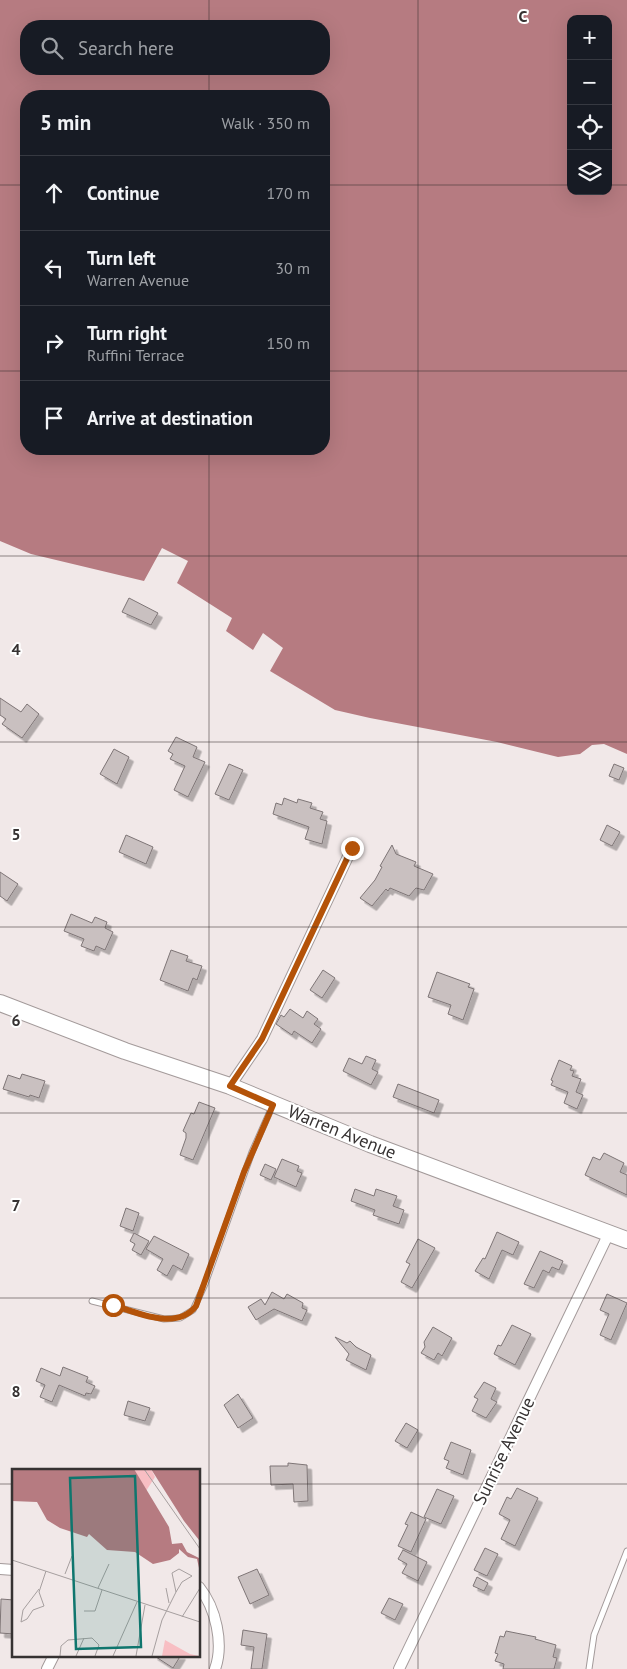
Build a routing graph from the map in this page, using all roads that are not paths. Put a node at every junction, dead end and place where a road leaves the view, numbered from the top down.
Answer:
1 (352, 848) dead end
2 (0, 1003) edge
3 (230, 1086) junction
4 (273, 1105) junction
5 (609, 1233) junction
6 (627, 1240) edge
7 (92, 1301) dead end
8 (627, 1551) edge
9 (200, 1589) edge
10 (54, 1656) edge
11 (47, 1669) edge
12 (215, 1669) edge
13 (398, 1669) edge
14 (589, 1669) edge

1 - 3 street
2 - 3 main road, Warren Avenue
3 - 4 main road, Warren Avenue
4 - 5 main road, Warren Avenue
4 - 7 lane
5 - 6 main road, Warren Avenue
5 - 13 street, Sunrise Avenue
8 - 14 lane
9 - 12 street
10 - 11 street

